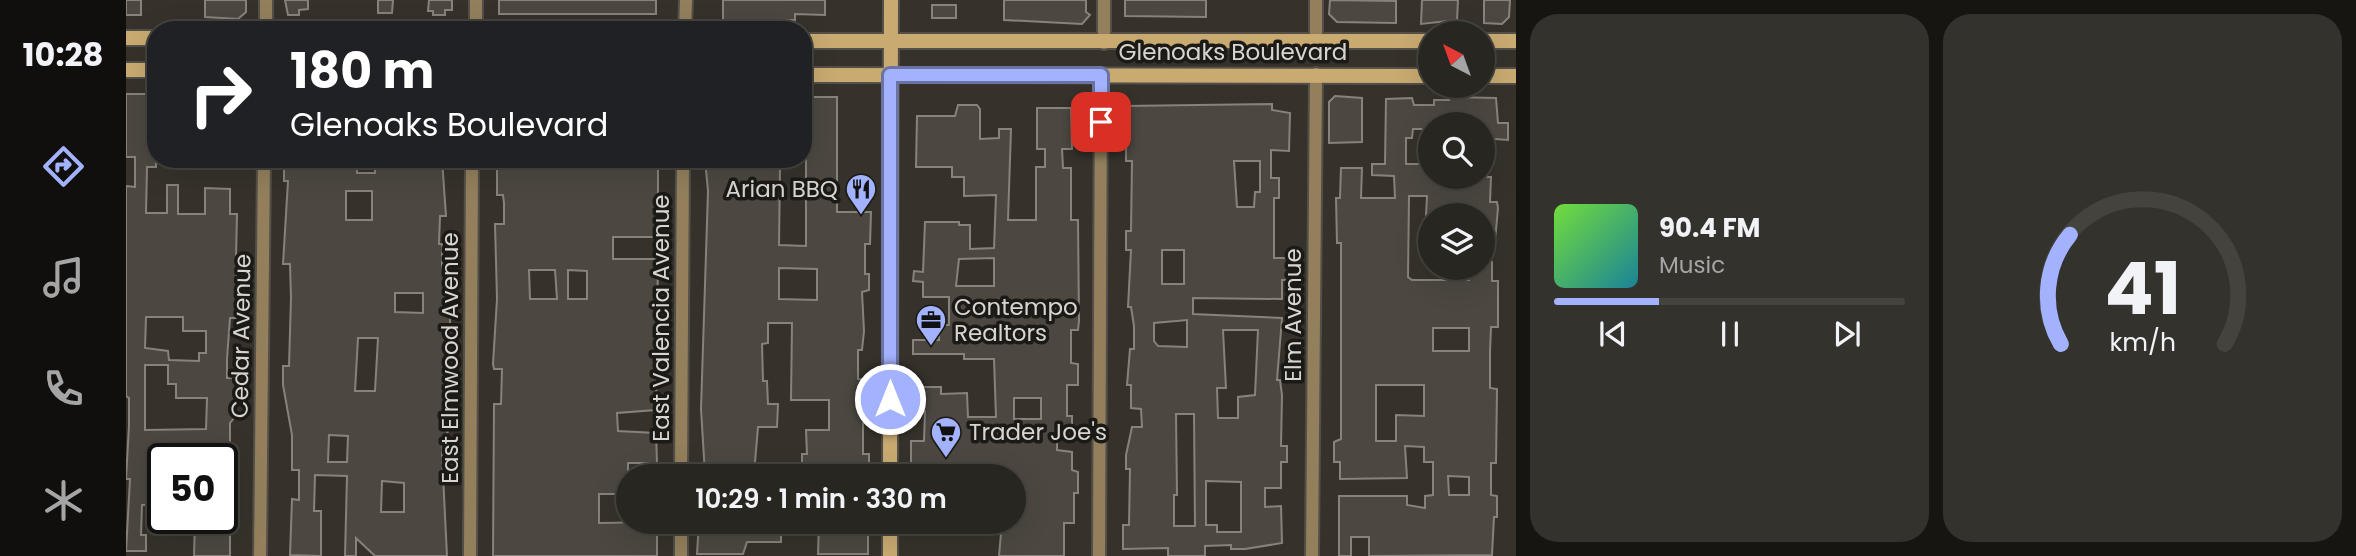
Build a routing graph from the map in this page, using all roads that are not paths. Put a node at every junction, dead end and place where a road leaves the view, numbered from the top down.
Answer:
1 (266, 0) edge
2 (476, 0) edge
3 (685, 0) edge
4 (891, 0) edge
5 (1104, 0) edge
6 (1316, 0) edge
7 (266, 21) edge
8 (476, 21) edge
9 (685, 21) edge
10 (126, 38) edge
11 (147, 38) edge
12 (812, 41) edge
13 (1316, 41) junction
14 (1418, 41) edge
15 (1495, 41) edge
16 (1516, 41) edge
17 (889, 43) junction
18 (1104, 43) junction
19 (126, 70) edge
20 (147, 71) edge
21 (1316, 74) junction
22 (812, 75) edge
23 (890, 75) junction
24 (1101, 75) junction
25 (1418, 76) edge
26 (1495, 76) edge
27 (1516, 76) edge
28 (264, 168) edge
29 (472, 168) edge
30 (683, 168) edge
31 (681, 464) edge
32 (890, 464) edge
33 (681, 534) edge
34 (890, 534) edge
35 (260, 556) edge
36 (470, 556) edge
37 (681, 556) edge
38 (890, 556) edge
39 (1099, 556) edge
40 (1312, 556) edge

1 - 7 street
2 - 8 street
3 - 9 street
4 - 17 main road
5 - 18 street
6 - 13 street
10 - 11 main road
12 - 17 main road, Glenoaks Boulevard
13 - 14 main road, Glenoaks Boulevard
13 - 18 main road, Glenoaks Boulevard
15 - 16 main road
17 - 18 main road, Glenoaks Boulevard
17 - 23 main road
19 - 20 main road
21 - 24 main road, Glenoaks Boulevard
21 - 25 main road, Glenoaks Boulevard
21 - 40 street, Elm Avenue
22 - 23 main road, Glenoaks Boulevard
23 - 24 main road, Glenoaks Boulevard
23 - 32 main road
24 - 39 street
26 - 27 main road
28 - 35 street, Cedar Avenue
29 - 36 street, East Elmwood Avenue
30 - 31 street, East Valencia Avenue
33 - 37 street
34 - 38 main road

